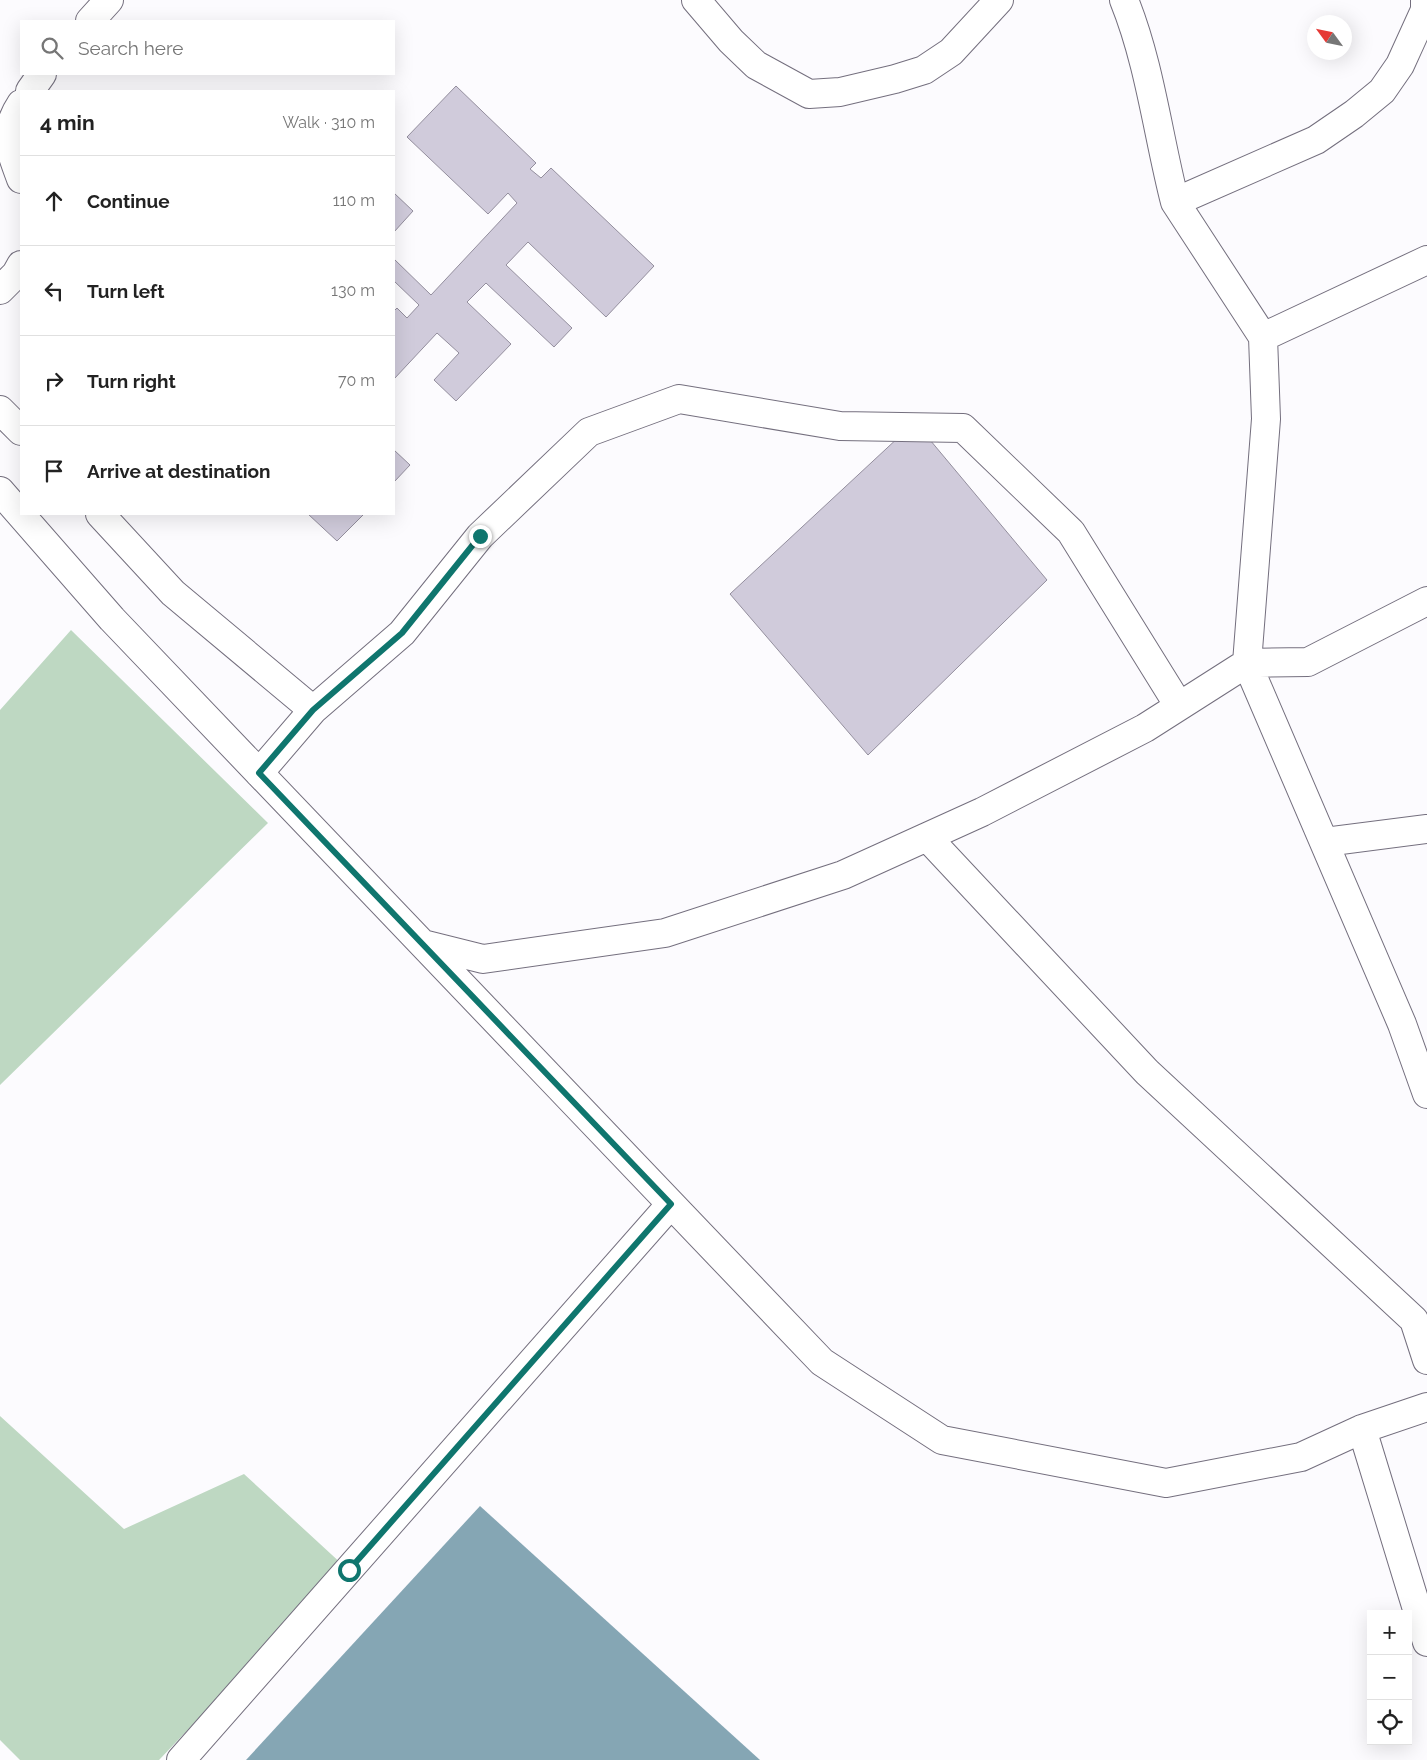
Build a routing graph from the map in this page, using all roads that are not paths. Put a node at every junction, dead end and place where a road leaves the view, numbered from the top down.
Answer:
1 (109, 0) edge
2 (696, 0) edge
3 (999, 0) edge
4 (1124, 0) edge
5 (1425, 0) edge
6 (91, 20) edge
7 (41, 75) edge
8 (31, 90) edge
9 (20, 106) edge
10 (20, 176) edge
11 (1175, 202) junction
12 (1427, 260) edge
13 (20, 267) edge
14 (0, 290) edge
15 (1263, 337) junction
16 (0, 410) edge
17 (20, 430) edge
18 (0, 491) edge
19 (20, 514) edge
20 (21, 515) edge
21 (101, 515) edge
22 (1427, 601) edge
23 (1247, 663) junction
24 (1179, 706) junction
25 (313, 710) junction
26 (259, 773) junction
27 (1427, 829) edge
28 (927, 837) junction
29 (1325, 842) junction
30 (423, 944) junction
31 (1427, 1094) edge
32 (671, 1204) junction
33 (1427, 1360) edge
34 (1427, 1407) edge
35 (1362, 1429) junction
36 (1427, 1642) edge
37 (181, 1760) edge

1 - 6 street
2 - 3 street
4 - 11 street
5 - 11 street
7 - 8 street
9 - 10 street
11 - 15 street
12 - 15 street
13 - 14 street
15 - 23 street
16 - 17 street
18 - 19 street
20 - 26 street
21 - 25 street
22 - 23 street
23 - 24 street
23 - 29 street
24 - 25 street
24 - 28 street
25 - 26 street
26 - 30 street
27 - 29 street
28 - 30 street
28 - 33 street
29 - 31 street
30 - 32 street
32 - 35 street
32 - 37 street
34 - 35 street
35 - 36 street

